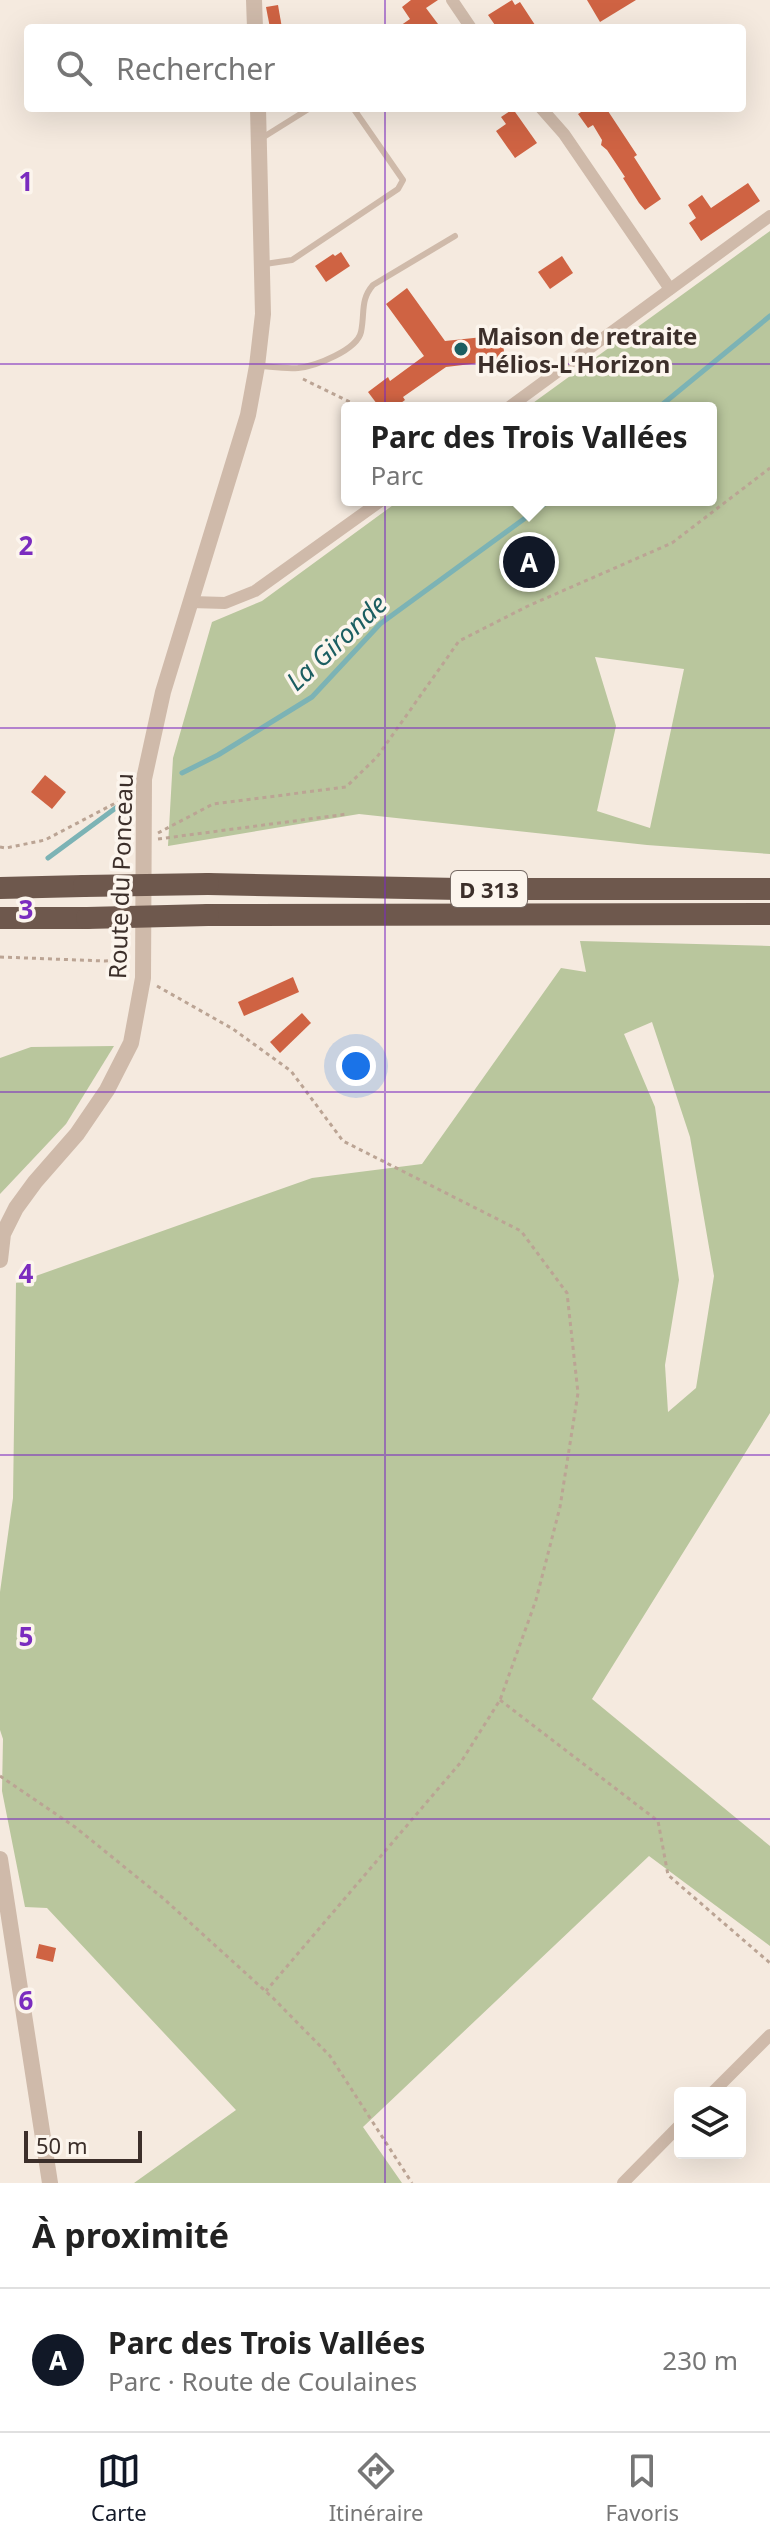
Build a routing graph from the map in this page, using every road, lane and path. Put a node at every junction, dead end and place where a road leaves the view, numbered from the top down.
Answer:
1 (254, 0) edge
2 (452, 0) edge
3 (255, 24) edge
4 (468, 24) edge
5 (258, 112) edge
6 (304, 112) edge
7 (356, 112) edge
8 (545, 112) edge
9 (259, 140) junction
10 (770, 216) edge
11 (455, 236) dead end
12 (262, 265) junction
13 (670, 289) junction
14 (257, 366) junction
15 (293, 379) dead end
16 (350, 402) edge
17 (515, 402) edge
18 (770, 468) edge
19 (374, 506) edge
20 (191, 602) junction
21 (144, 787) junction
22 (347, 814) dead end
23 (142, 841) junction
24 (0, 847) edge
25 (0, 888) edge
26 (770, 889) edge
27 (770, 914) edge
28 (0, 918) edge
29 (0, 957) edge
30 (144, 959) junction
31 (143, 978) junction
32 (0, 1260) edge
33 (500, 1700) junction
34 (0, 1776) edge
35 (0, 1859) edge
36 (770, 1963) edge
37 (266, 1991) junction
38 (770, 2035) edge
39 (718, 2087) edge
40 (674, 2131) edge
41 (50, 2183) edge
42 (412, 2183) edge
43 (623, 2183) edge

1 - 3 street
2 - 4 street
5 - 9 street, Route du Ponceau
6 - 9 lane
7 - 12 lane
8 - 13 street
9 - 12 street, Route du Ponceau
10 - 13 street
11 - 14 lane
12 - 14 street, Route du Ponceau
13 - 17 street
14 - 20 street, Route du Ponceau
15 - 16 path
18 - 23 path
19 - 20 street
20 - 21 street, Route du Ponceau
21 - 23 street, Route du Ponceau
21 - 24 path
22 - 23 path
23 - 30 street, Route du Ponceau
25 - 26 highway, D 313, bridge
27 - 28 highway, D 313, bridge
29 - 30 path
30 - 31 street, Route du Ponceau
31 - 32 street, Route du Ponceau
31 - 33 path
33 - 36 path
33 - 37 path
34 - 37 path
35 - 41 street
37 - 42 path
38 - 39 street
40 - 43 street

